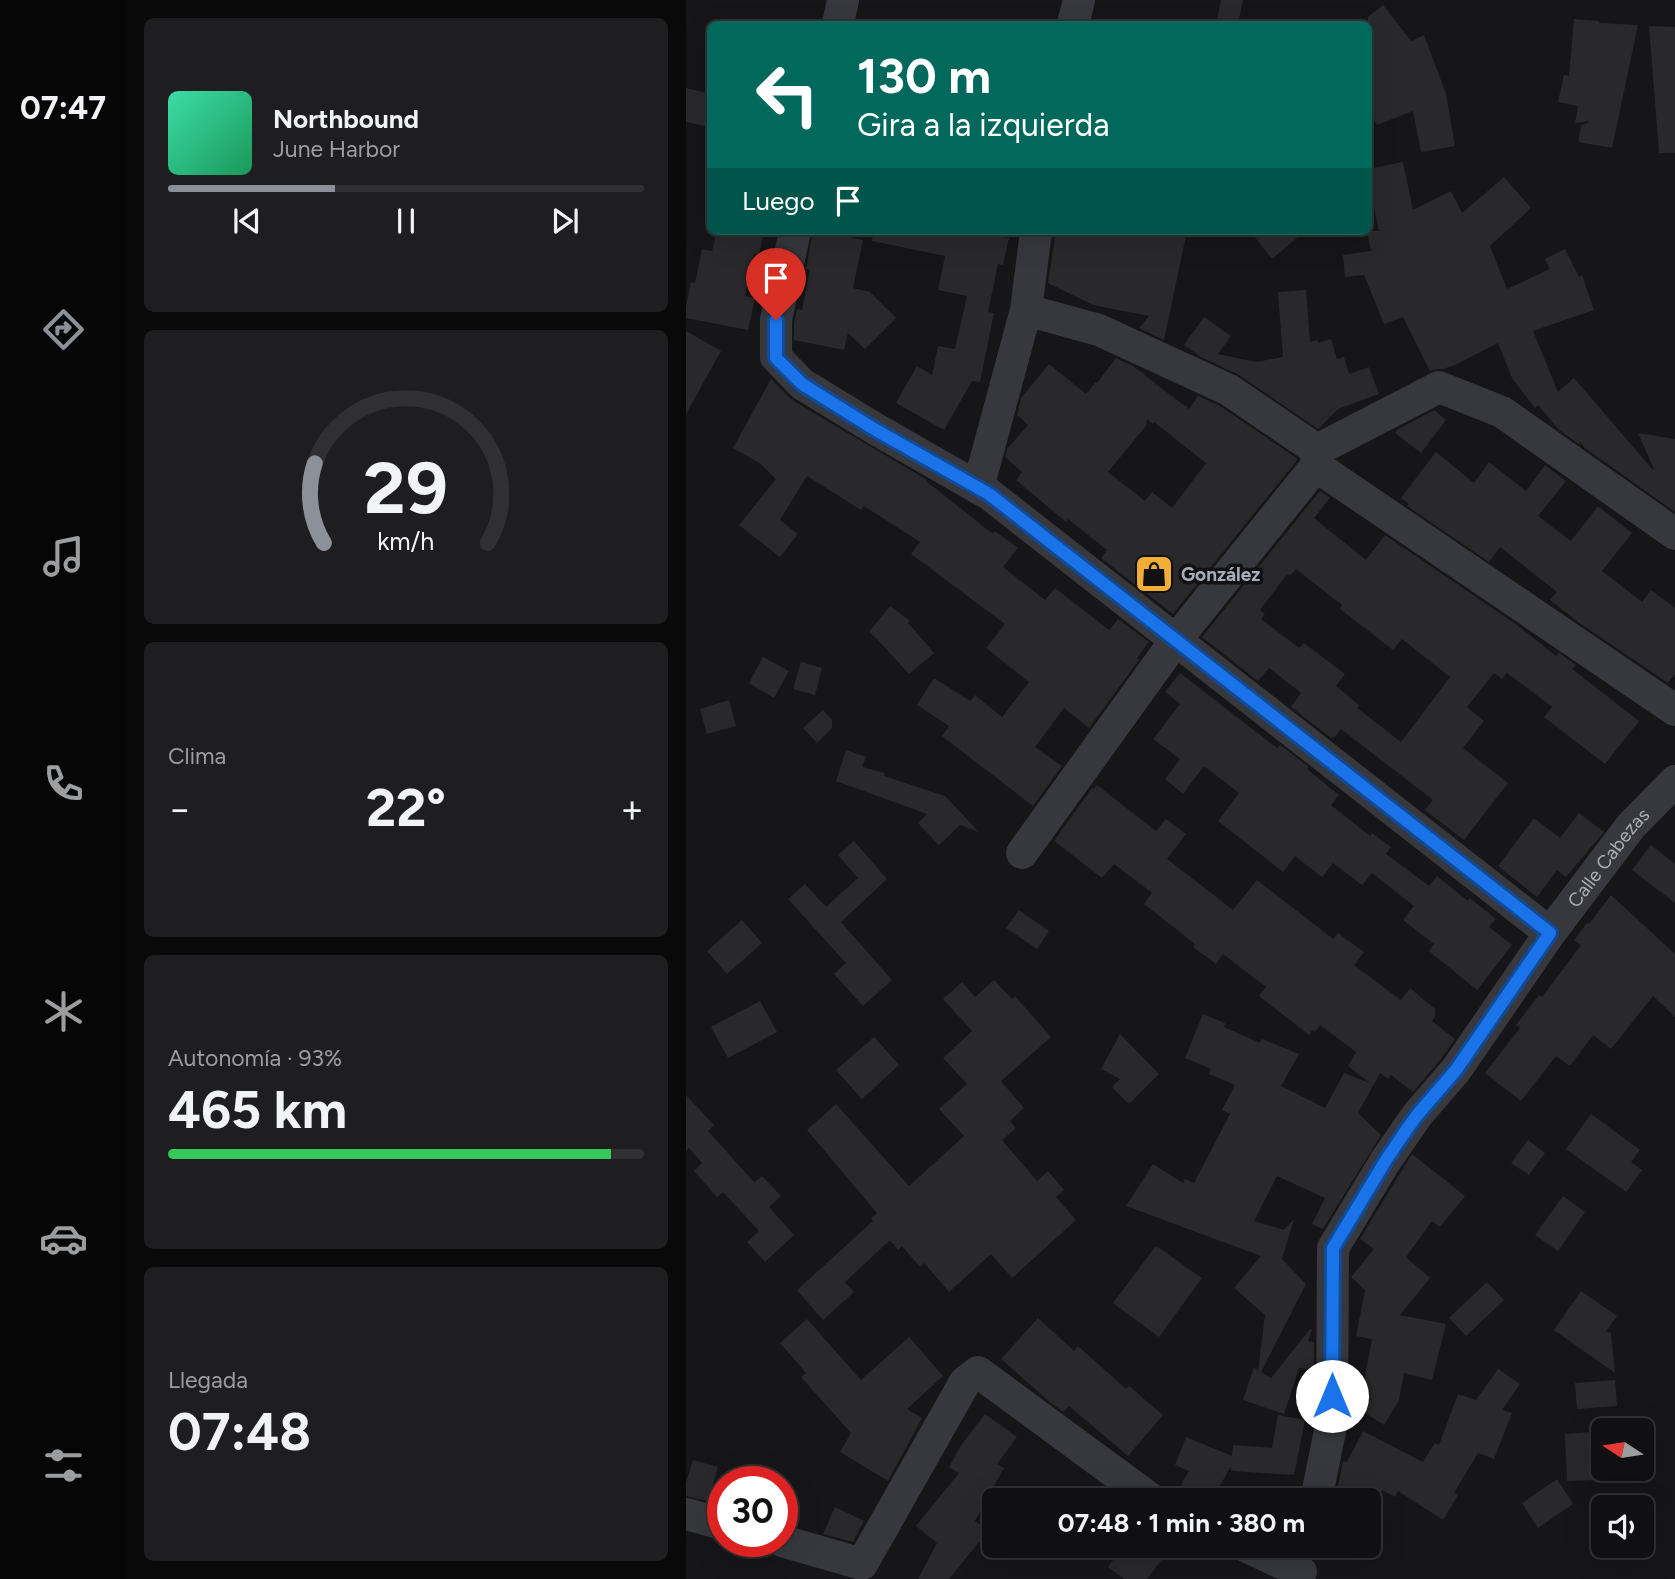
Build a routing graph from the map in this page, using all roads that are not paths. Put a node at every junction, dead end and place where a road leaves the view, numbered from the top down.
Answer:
1 (843, 0) edge
2 (1079, 0) edge
3 (839, 21) edge
4 (1074, 21) edge
5 (794, 235) edge
6 (1035, 235) edge
7 (1026, 310) junction
8 (1316, 458) junction
9 (978, 488) junction
10 (1675, 534) edge
11 (1175, 641) junction
12 (1675, 710) edge
13 (1675, 781) edge
14 (1022, 853) dead end
15 (1550, 933) junction
16 (1136, 1488) edge
17 (1318, 1488) edge
18 (686, 1514) edge
19 (707, 1520) edge
20 (798, 1546) edge
21 (1282, 1558) edge
22 (1303, 1565) edge

1 - 3 street
2 - 4 street
5 - 9 street
6 - 7 street
7 - 8 street
7 - 9 street
8 - 10 street
8 - 11 street
8 - 12 street
9 - 11 street
11 - 14 street
11 - 15 street
13 - 15 street, Calle Cabezas
15 - 17 street, Calle Cabezas
16 - 20 street
18 - 19 street
21 - 22 street

